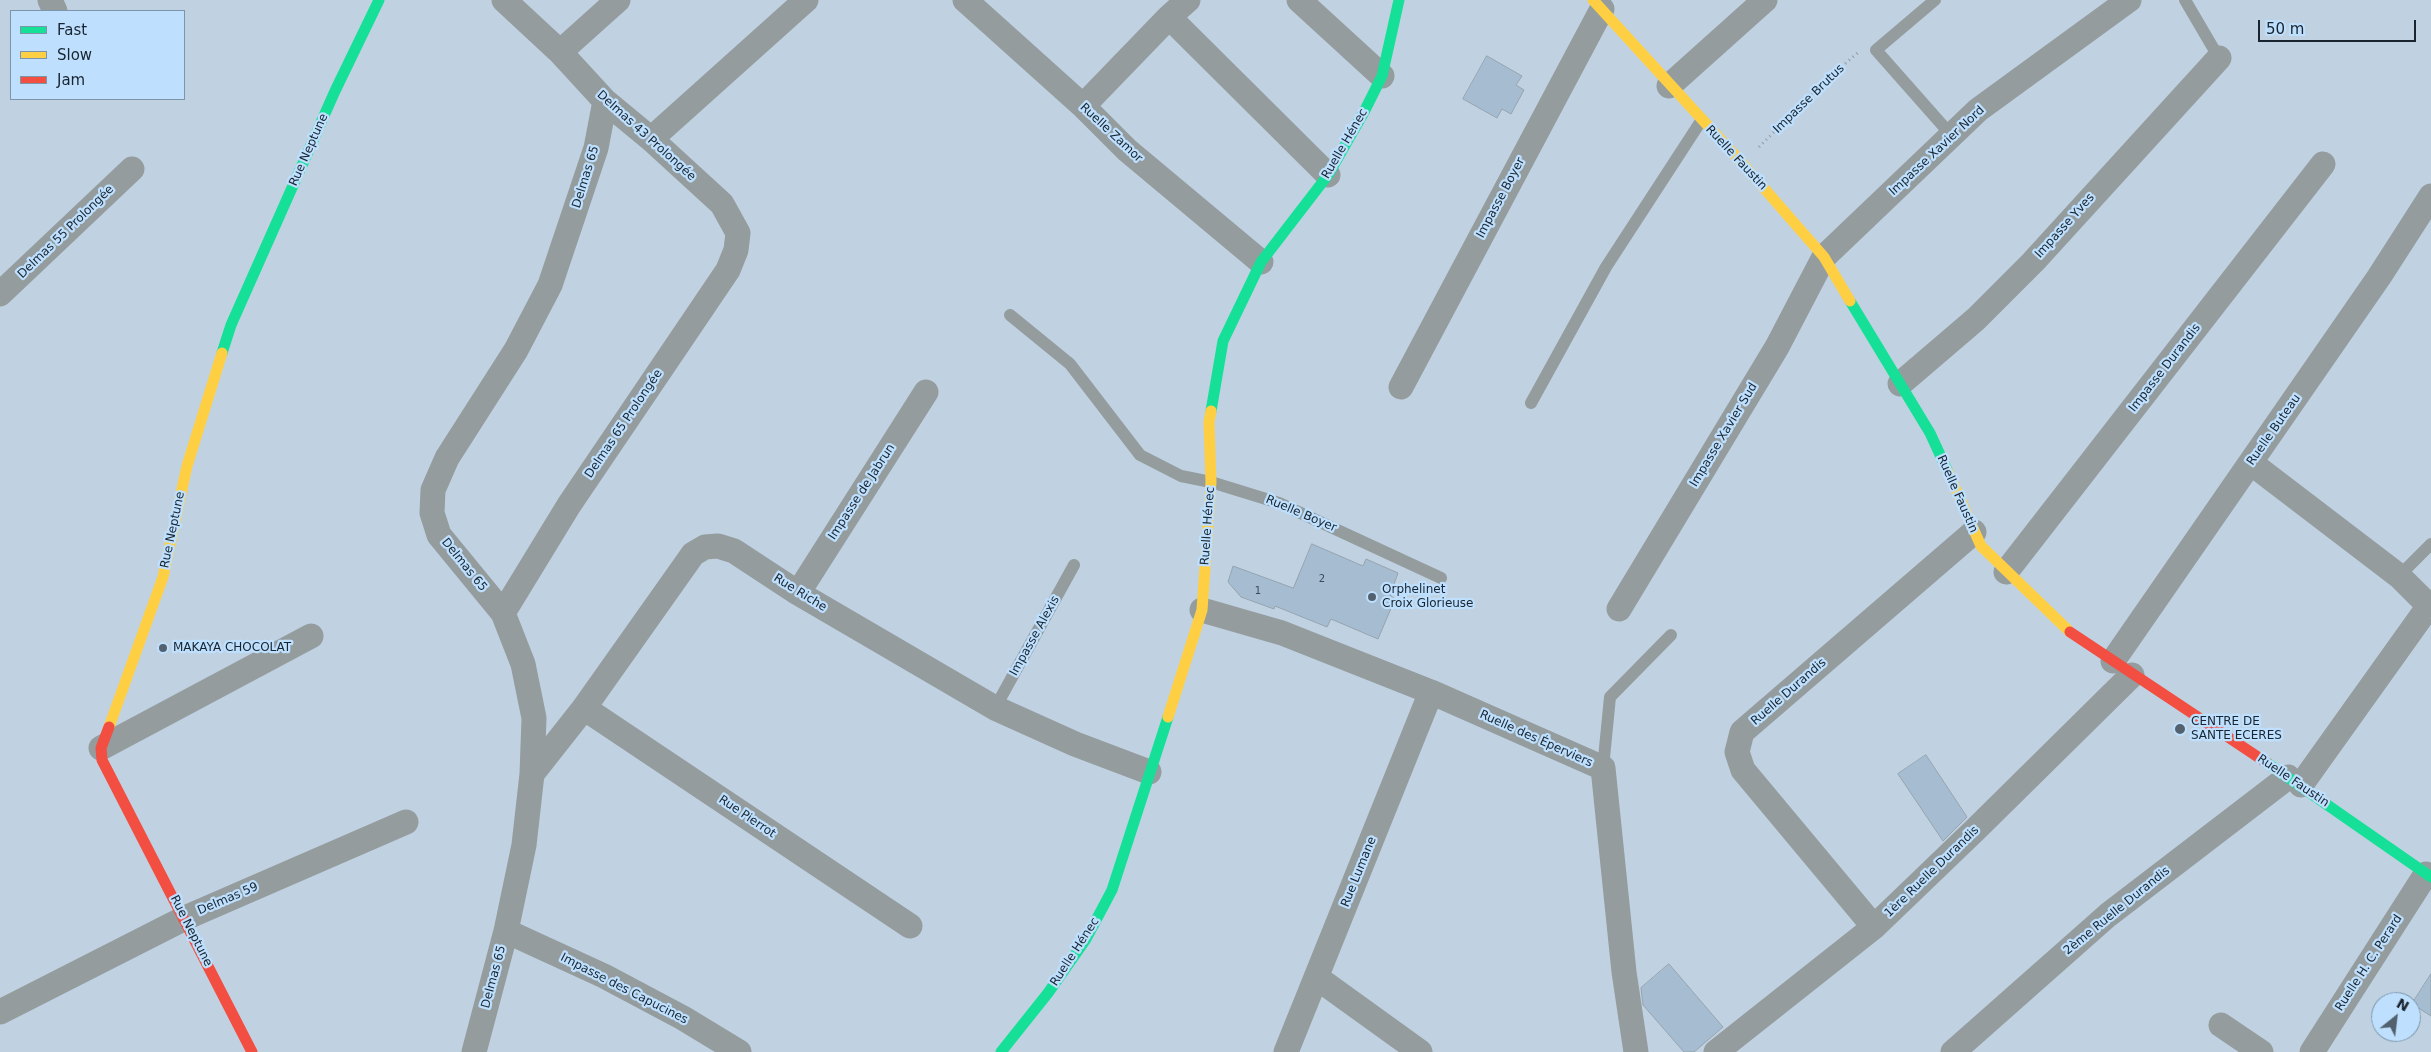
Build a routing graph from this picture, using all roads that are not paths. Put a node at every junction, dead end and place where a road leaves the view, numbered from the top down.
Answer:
1 (379, 0) edge
2 (504, 0) edge
3 (618, 0) edge
4 (806, 0) edge
5 (1188, 0) edge
6 (1299, 0) edge
7 (1399, 0) edge
8 (1765, 0) edge
9 (1935, 0) edge
10 (2130, 0) edge
11 (2185, 0) edge
12 (978, 4) edge
13 (1597, 5) edge
14 (1169, 17) junction
15 (560, 52) junction
16 (2219, 58) joint
17 (1382, 76) junction
18 (1670, 86) junction
19 (605, 102) junction
20 (1083, 106) junction
21 (1701, 121) junction
22 (1952, 136) junction
23 (652, 139) junction
24 (2323, 164) dead end
25 (132, 169) dead end
26 (1328, 175) junction
27 (2431, 196) edge
28 (738, 233) joint
29 (1824, 257) junction
30 (1261, 262) junction
31 (0, 294) edge
32 (1010, 315) dead end
33 (1900, 384) junction
34 (1401, 387) dead end
35 (926, 392) dead end
36 (1531, 403) dead end
37 (2251, 463) junction
38 (1211, 482) junction
39 (1974, 532) junction
40 (2431, 544) edge
41 (1074, 565) dead end
42 (2006, 572) junction
43 (2399, 576) junction
44 (1441, 578) dead end
45 (798, 593) junction
46 (2430, 604) edge
47 (1619, 609) dead end
48 (1202, 610) junction
49 (503, 613) junction
50 (1671, 635) dead end
51 (311, 636) dead end
52 (2123, 668) junction
53 (1431, 692) junction
54 (584, 708) junction
55 (995, 708) junction
56 (101, 748) junction
57 (1603, 768) junction
58 (1149, 772) junction
59 (532, 774) junction
60 (2294, 781) junction
61 (406, 822) dead end
62 (2429, 875) edge
63 (185, 918) junction
64 (910, 926) dead end
65 (1874, 927) junction
66 (506, 931) junction
67 (1316, 977) junction
68 (0, 1012) edge
69 (2220, 1025) dead end
70 (1721, 1051) edge
71 (252, 1052) edge
72 (474, 1052) edge
73 (739, 1052) edge
74 (1001, 1052) edge
75 (1286, 1052) edge
76 (1420, 1052) edge
77 (1636, 1052) edge
78 (1953, 1052) edge
79 (2262, 1052) edge
80 (2312, 1052) edge

1 - 56 street, Rue Neptune
2 - 15 street, Delmas 43 Prolongée
3 - 15 street
4 - 23 street
5 - 14 street
6 - 17 street
7 - 17 street, Ruelle Hénec
8 - 18 street
9 - 22 lane
10 - 22 street, Impasse Xavier Nord
11 - 16 lane
12 - 20 street, Ruelle Zamor
13 - 18 street, Ruelle Faustin
13 - 34 street, Impasse Boyer
14 - 20 street
14 - 26 street
15 - 19 street, Delmas 43 Prolongée
16 - 33 street, Impasse Yves
17 - 26 street, Ruelle Hénec
18 - 21 street, Ruelle Faustin
19 - 23 street, Delmas 43 Prolongée
19 - 49 street, Delmas 65
20 - 30 street, Ruelle Zamor
21 - 29 street, Ruelle Faustin
21 - 36 lane
22 - 29 street, Impasse Xavier Nord
23 - 28 street, Delmas 43 Prolongée
24 - 42 street, Impasse Durandis
25 - 31 street, Delmas 55 Prolongée
26 - 30 street, Ruelle Hénec
27 - 37 street, Ruelle Buteau
28 - 49 street, Delmas 65 Prolongée
29 - 33 street, Ruelle Faustin
29 - 47 street, Impasse Xavier Sud
30 - 38 street, Ruelle Hénec
32 - 38 lane, Ruelle Boyer
33 - 39 street, Ruelle Faustin
35 - 45 street, Impasse de Jabrun
37 - 43 street
37 - 52 street, Ruelle Buteau
38 - 44 lane, Ruelle Boyer
38 - 48 street, Ruelle Hénec
39 - 42 street, Ruelle Faustin
39 - 65 street, Ruelle Durandis
40 - 43 lane
41 - 55 lane, Impasse Alexis
42 - 52 street, Ruelle Faustin
43 - 46 street
45 - 54 street, Rue Riche
45 - 55 street, Rue Riche
46 - 60 street, 2ème Ruelle Durandis
48 - 53 street, Ruelle des Éperviers
48 - 58 street, Ruelle Hénec
49 - 59 street, Delmas 65
50 - 57 lane
51 - 56 street
52 - 60 street, Ruelle Faustin
52 - 65 street, 1ère Ruelle Durandis
53 - 57 street, Ruelle des Éperviers
53 - 67 street, Rue Lumane
54 - 59 street, Rue Riche
54 - 64 street, Rue Pierrot
55 - 58 street, Rue Riche
56 - 63 street, Rue Neptune
57 - 77 street, Ruelle des Éperviers
58 - 74 street, Ruelle Hénec
59 - 66 street, Delmas 65
60 - 62 street, Ruelle Faustin
60 - 78 street, 2ème Ruelle Durandis
61 - 63 street, Delmas 59
62 - 80 street, Ruelle H. C. Perard
63 - 68 street, Delmas 59
63 - 71 street, Rue Neptune
65 - 70 street, 1ère Ruelle Durandis
66 - 72 street, Delmas 65
66 - 73 street, Impasse des Capucines
67 - 75 street, Rue Lumane
67 - 76 street
69 - 79 street

